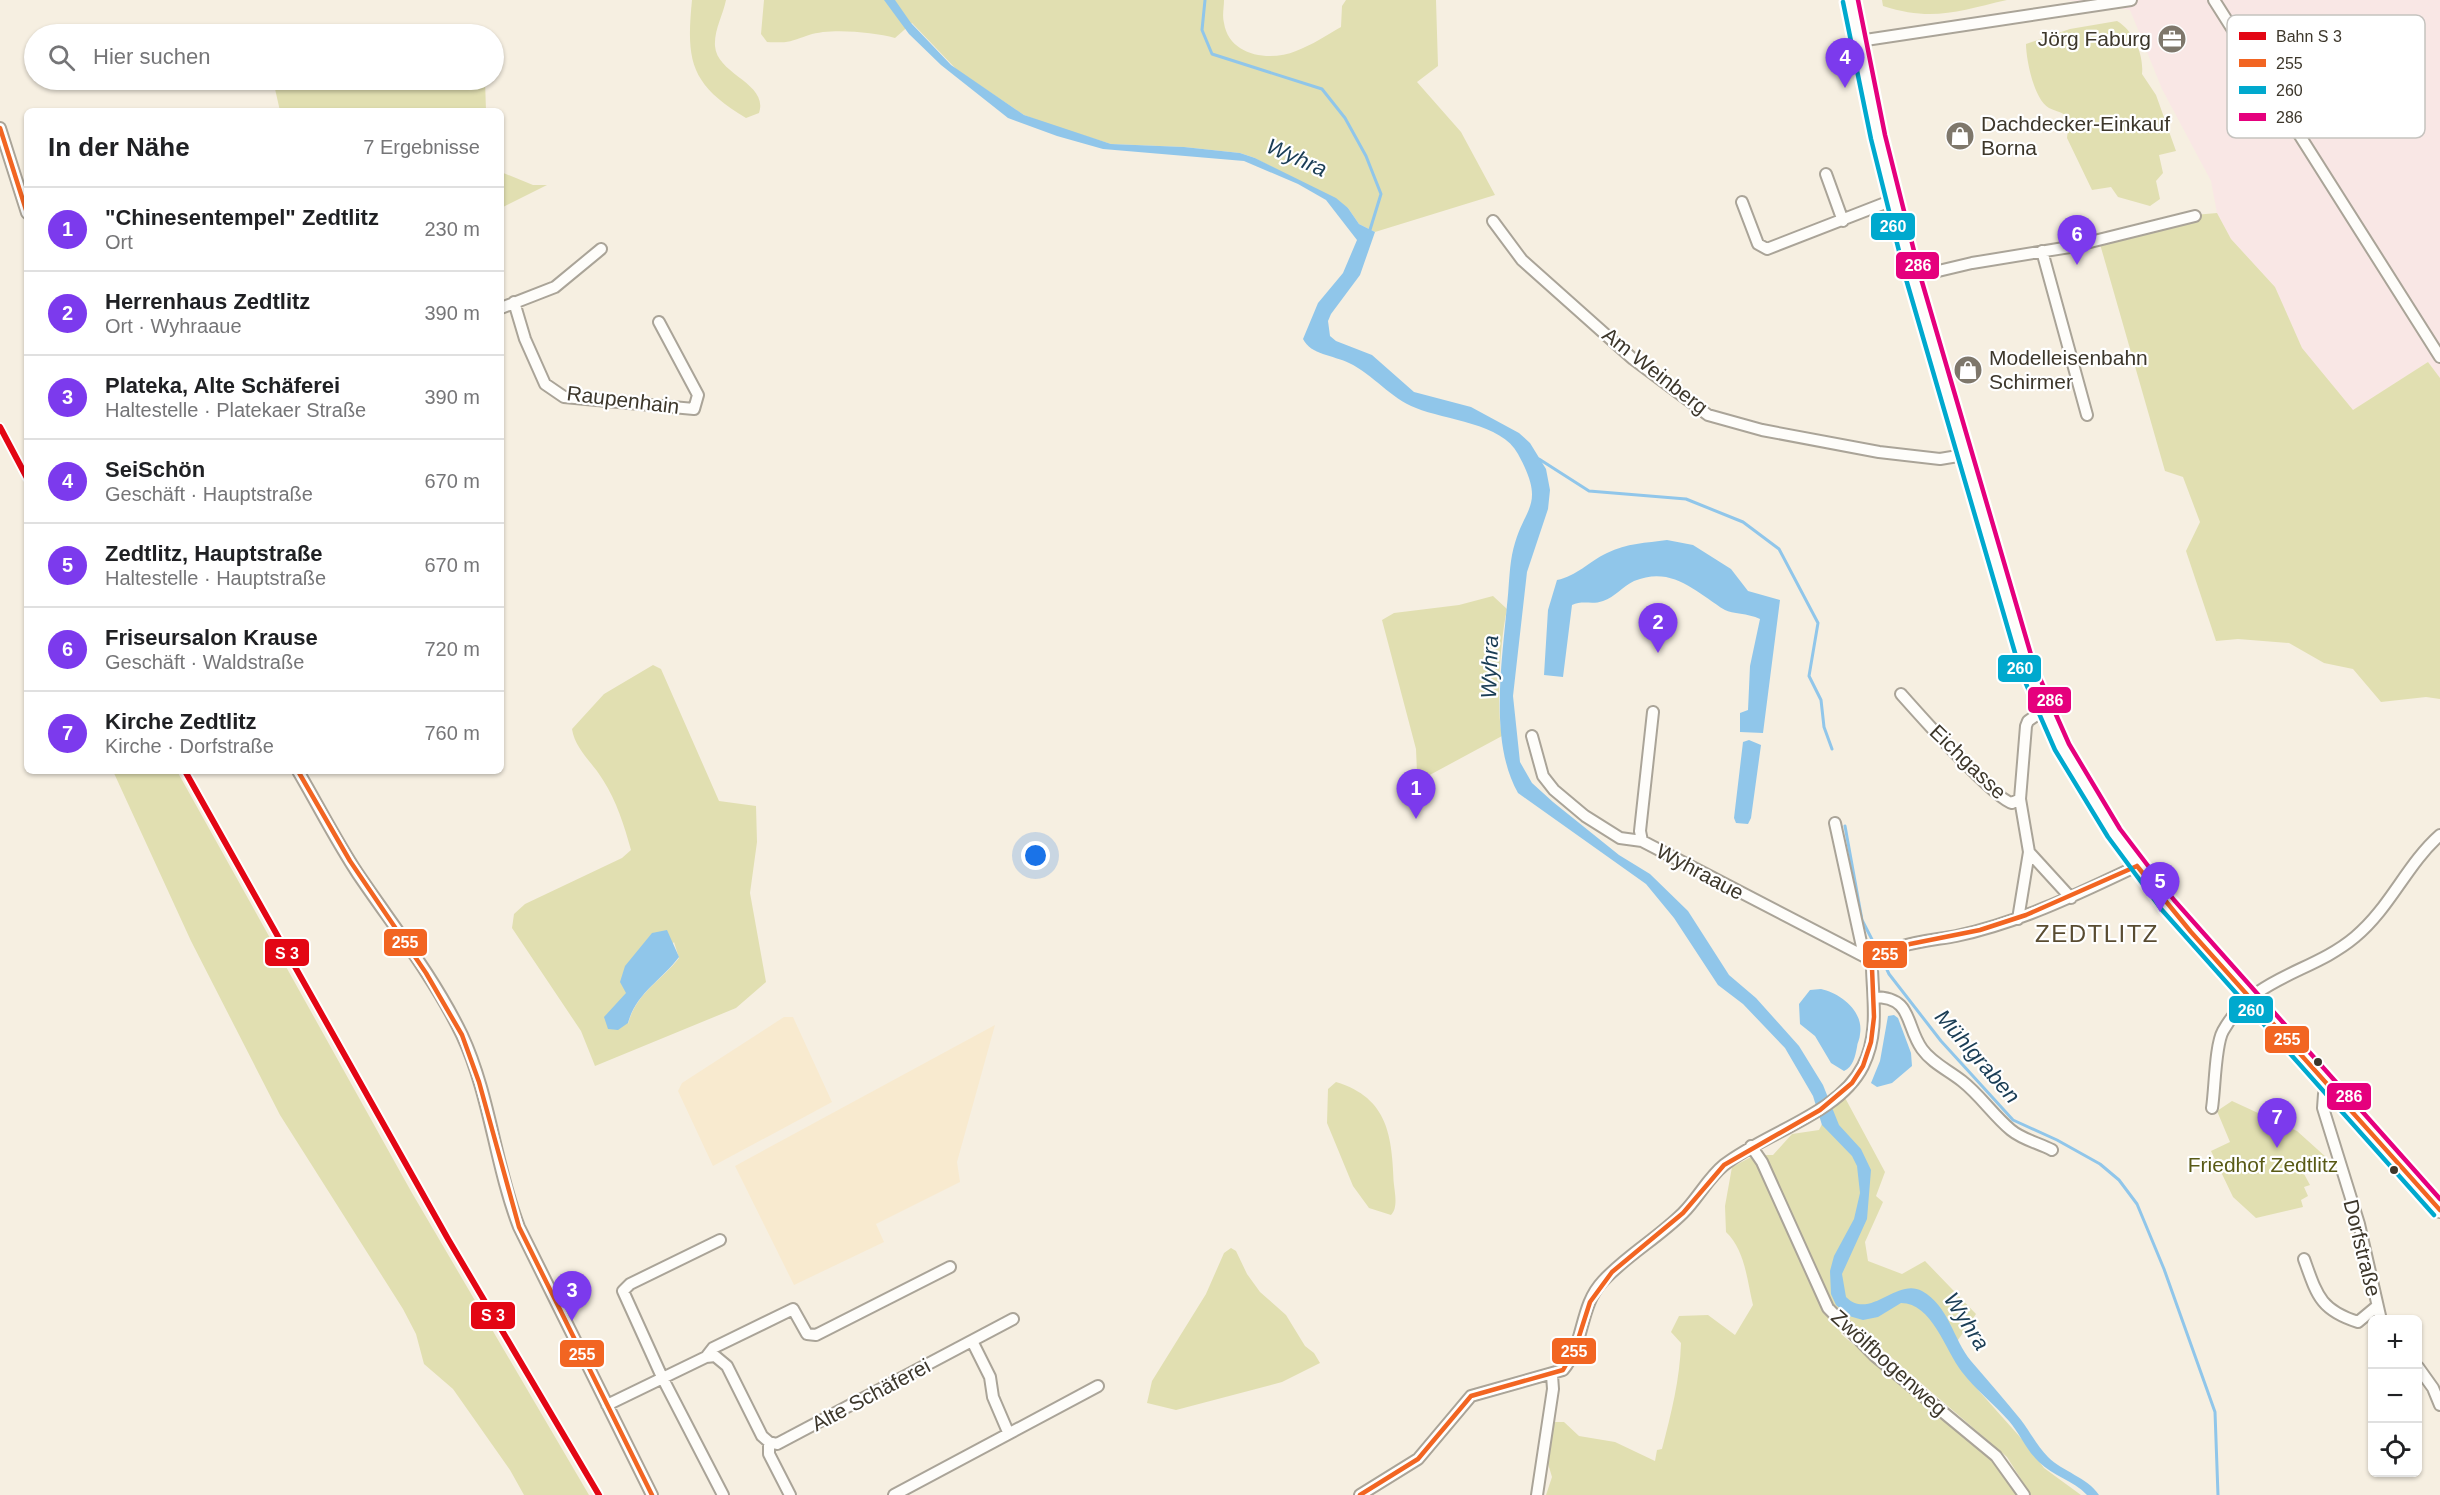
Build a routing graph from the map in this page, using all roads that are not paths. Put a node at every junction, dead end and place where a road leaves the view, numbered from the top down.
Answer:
1 (1850, 0) edge
2 (2131, 0) edge
3 (2214, 0) edge
4 (2227, 21) edge
5 (1859, 41) junction
6 (0, 128) edge
7 (2301, 138) edge
8 (1826, 174) dead end
9 (1893, 200) junction
10 (1742, 202) dead end
11 (24, 204) edge
12 (2195, 216) dead end
13 (1493, 221) dead end
14 (1843, 221) junction
15 (602, 249) dead end
16 (2042, 251) junction
17 (1913, 277) junction
18 (514, 302) junction
19 (504, 307) edge
20 (658, 322) dead end
21 (2440, 357) edge
22 (2087, 415) dead end
23 (1964, 455) junction
24 (1901, 694) dead end
25 (2044, 710) junction
26 (1653, 712) dead end
27 (1532, 736) dead end
28 (300, 774) edge
29 (2020, 799) junction
30 (1835, 823) dead end
31 (2440, 835) edge
32 (1642, 841) junction
33 (2029, 852) junction
34 (2137, 866) junction
35 (2071, 898) junction
36 (2018, 919) junction
37 (1864, 956) junction
38 (1875, 962) junction
39 (1874, 997) junction
40 (2250, 997) junction
41 (2331, 1087) junction
42 (2212, 1108) dead end
43 (1751, 1146) junction
44 (2052, 1150) dead end
45 (2440, 1210) edge
46 (720, 1240) dead end
47 (2304, 1259) dead end
48 (950, 1266) dead end
49 (2376, 1307) junction
50 (2379, 1315) edge
51 (1013, 1319) dead end
52 (2358, 1322) junction
53 (2368, 1324) edge
54 (972, 1341) junction
55 (706, 1357) junction
56 (2419, 1369) edge
57 (1552, 1375) junction
58 (662, 1377) junction
59 (1098, 1386) dead end
60 (607, 1405) junction
61 (2440, 1405) edge
62 (1008, 1432) junction
63 (769, 1442) junction
64 (652, 1495) edge
65 (723, 1495) edge
66 (790, 1495) edge
67 (894, 1495) edge
68 (1360, 1495) edge
69 (1537, 1495) edge
70 (2024, 1495) edge

1 - 5 main road
2 - 5 street
3 - 4 street
5 - 9 main road
6 - 11 street
7 - 21 street
8 - 14 street
9 - 14 street
9 - 17 main road
10 - 14 street
12 - 16 street
13 - 23 street, Am Weinberg
15 - 18 street
16 - 17 street
16 - 22 street
17 - 23 main road
18 - 19 street
18 - 20 street, Raupenhain
23 - 25 main road
24 - 29 street, Eichgasse
25 - 29 street, Eichgasse
25 - 34 main road
26 - 32 street, Wyhraaue
27 - 32 street
28 - 60 street
29 - 33 street
30 - 37 street
31 - 40 street
32 - 37 street, Wyhraaue
33 - 35 street
33 - 36 street
34 - 35 street
34 - 40 main road
35 - 36 street
36 - 38 street
37 - 38 street, Wyhraaue
38 - 39 street
39 - 43 street
39 - 44 street
40 - 41 main road
40 - 42 street
41 - 45 main road
41 - 49 street, Dorfstraße
43 - 57 street
43 - 70 street, Zwölfbogenweg
46 - 58 street
47 - 52 street, Dorfstraße
48 - 55 street
49 - 50 street, Dorfstraße
49 - 52 street, Dorfstraße
51 - 54 street, Alte Schäferei
52 - 53 street, Dorfstraße
54 - 62 street
54 - 63 street, Alte Schäferei
55 - 58 street
55 - 63 street
56 - 61 street
57 - 68 street
57 - 69 street
58 - 60 street
58 - 65 street
59 - 62 street
60 - 64 street
62 - 67 street
63 - 66 street

